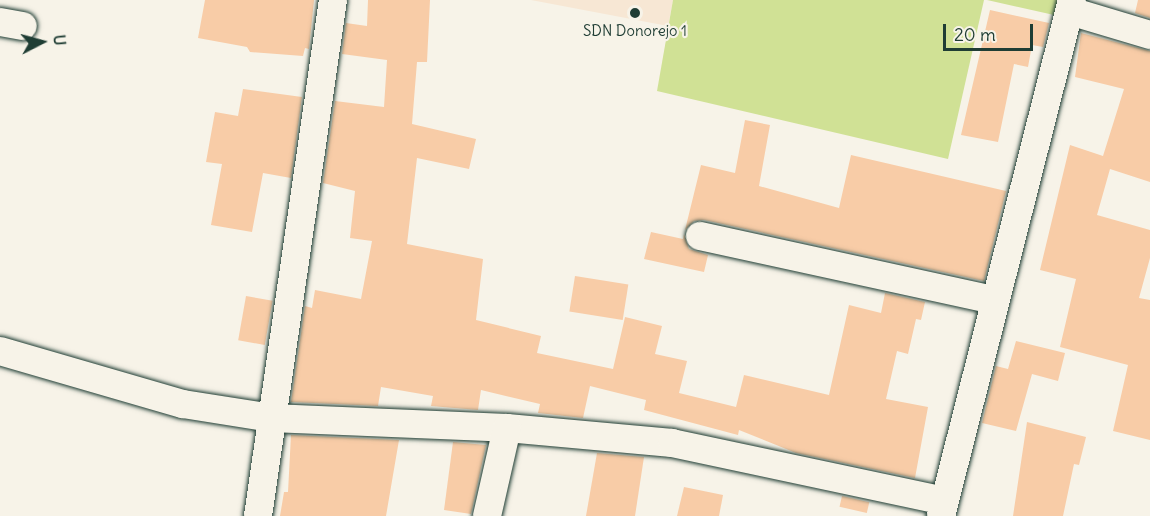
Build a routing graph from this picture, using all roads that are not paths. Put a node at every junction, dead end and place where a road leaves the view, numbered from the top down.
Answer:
1 (333, 0) edge
2 (1071, 6) edge
3 (1150, 34) edge
4 (700, 236) dead end
5 (994, 300) junction
6 (0, 351) edge
7 (271, 418) junction
8 (507, 428) junction
9 (942, 508) edge
10 (258, 516) edge
11 (488, 516) edge

1 - 7 street
2 - 3 street
2 - 5 street
4 - 5 street
5 - 9 street
6 - 7 street
7 - 8 street
7 - 10 street
8 - 9 street
8 - 11 street

